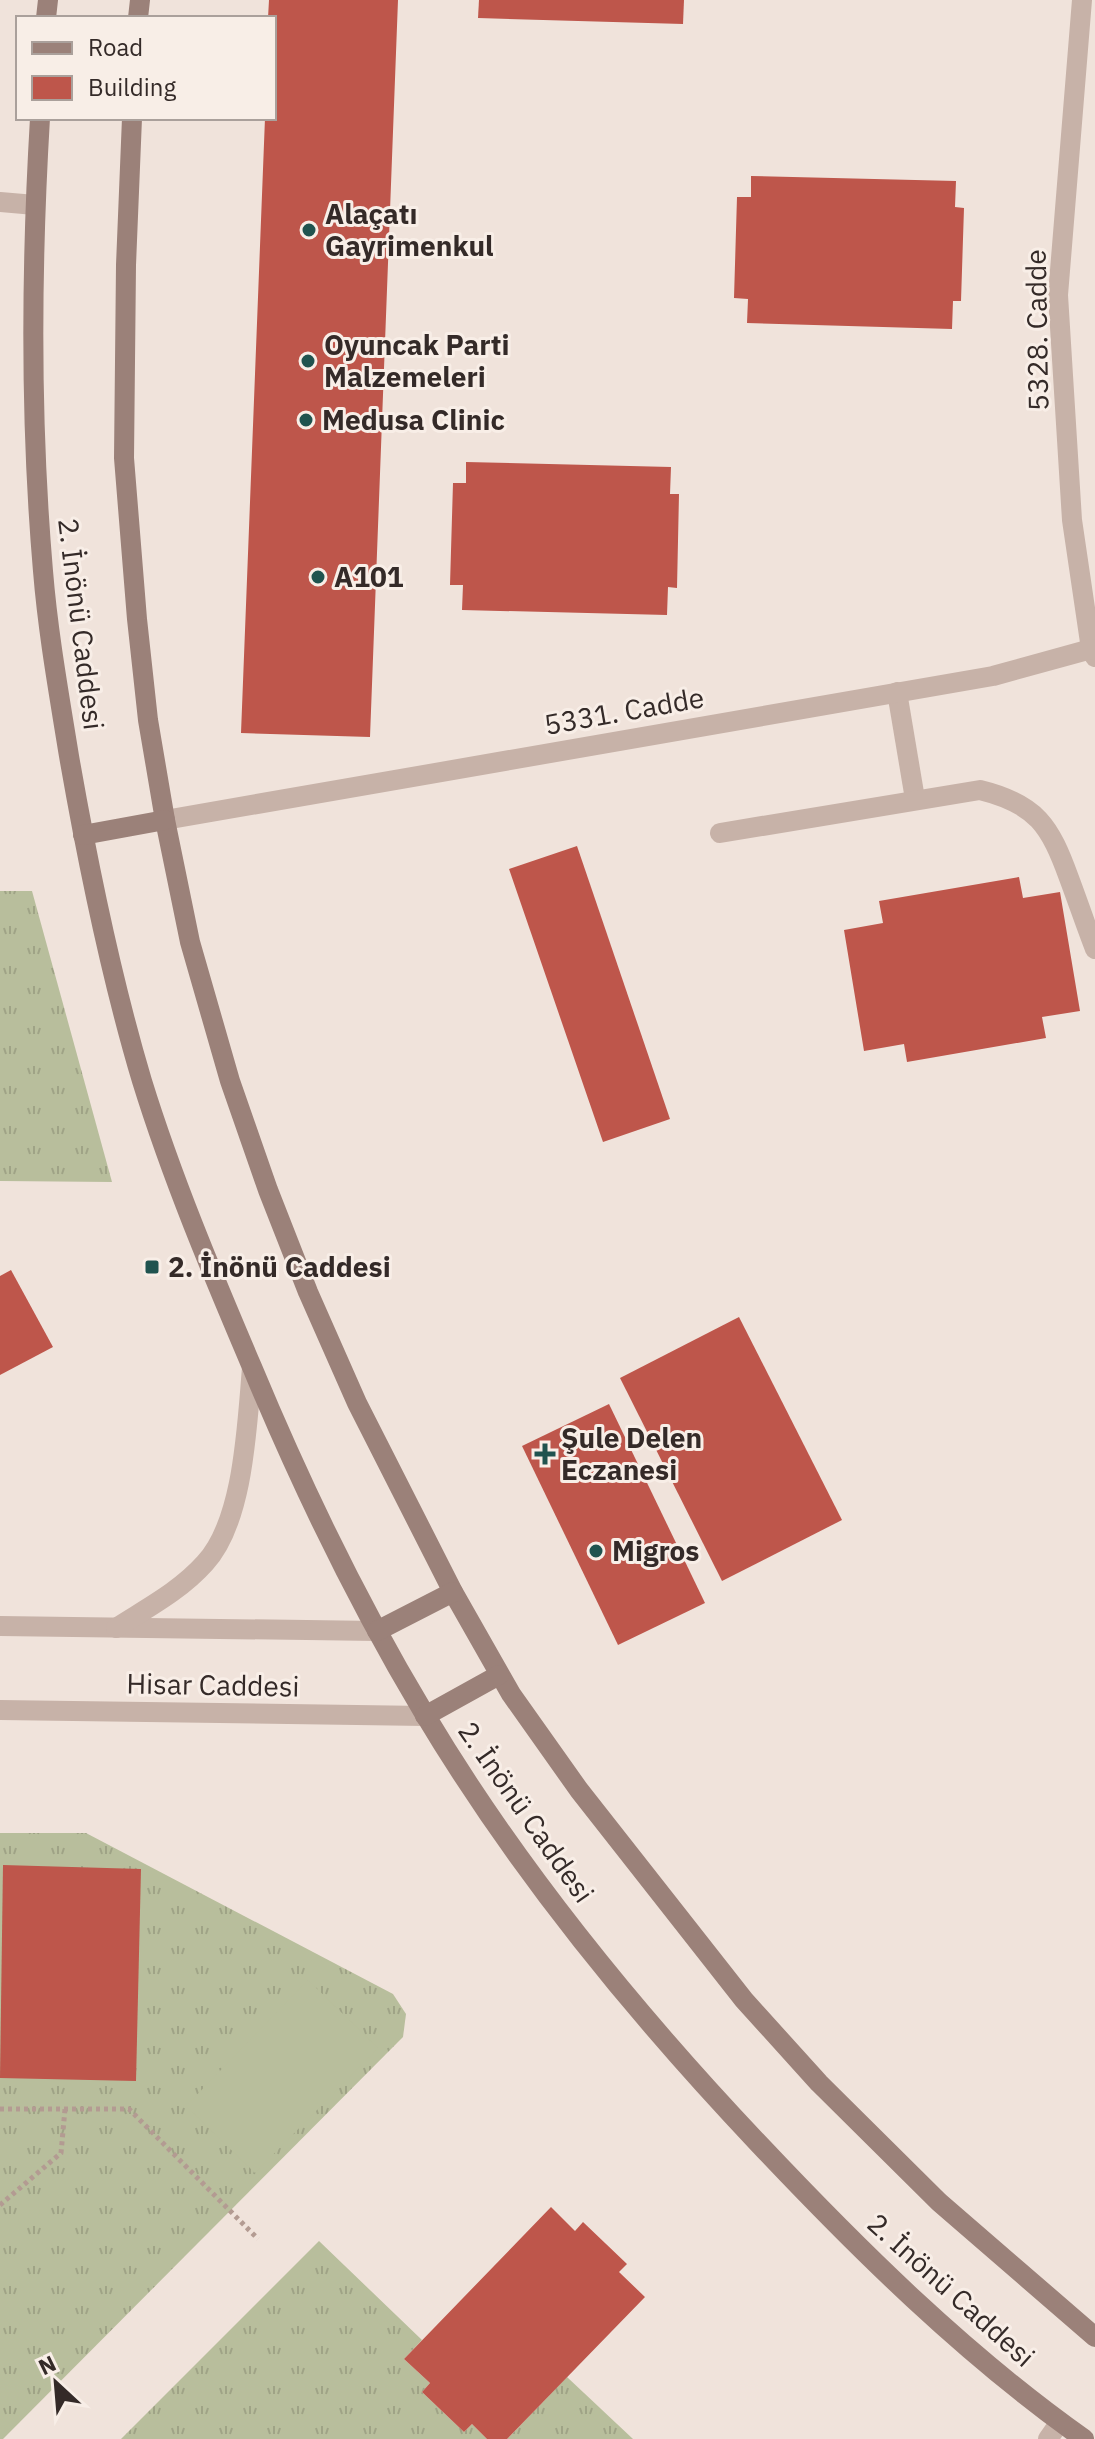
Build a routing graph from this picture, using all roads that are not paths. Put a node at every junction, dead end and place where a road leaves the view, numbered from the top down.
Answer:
1 (1082, 0) edge
2 (40, 120) edge
3 (132, 120) edge
4 (0, 202) edge
5 (35, 205) junction
6 (1093, 653) edge
7 (897, 692) junction
8 (915, 799) junction
9 (165, 820) junction
10 (720, 833) dead end
11 (83, 835) junction
12 (1095, 949) edge
13 (252, 1368) junction
14 (453, 1592) junction
15 (0, 1626) edge
16 (116, 1628) junction
17 (377, 1631) junction
18 (499, 1675) junction
19 (0, 1710) edge
20 (425, 1716) junction
21 (1095, 2337) edge
22 (1054, 2431) edge
23 (1084, 2439) edge

1 - 6 street, 5328. Cadde
2 - 5 main road, 2. İnönü Caddesi
3 - 9 main road, 2. İnönü Caddesi
4 - 5 street
5 - 11 main road, 2. İnönü Caddesi
6 - 7 street, 5331. Cadde
7 - 8 street
7 - 9 street, 5331. Cadde
8 - 10 street
8 - 12 street
9 - 11 main road
9 - 14 main road, 2. İnönü Caddesi
11 - 13 main road, 2. İnönü Caddesi
13 - 16 street
13 - 17 main road, 2. İnönü Caddesi
14 - 17 main road
14 - 18 main road, 2. İnönü Caddesi
15 - 16 street, Hisar Caddesi
16 - 17 street, Hisar Caddesi
17 - 20 main road, 2. İnönü Caddesi
18 - 20 main road
18 - 21 main road, 2. İnönü Caddesi
19 - 20 street, Hisar Caddesi
20 - 22 main road, 2. İnönü Caddesi
22 - 23 main road, 2. İnönü Caddesi

